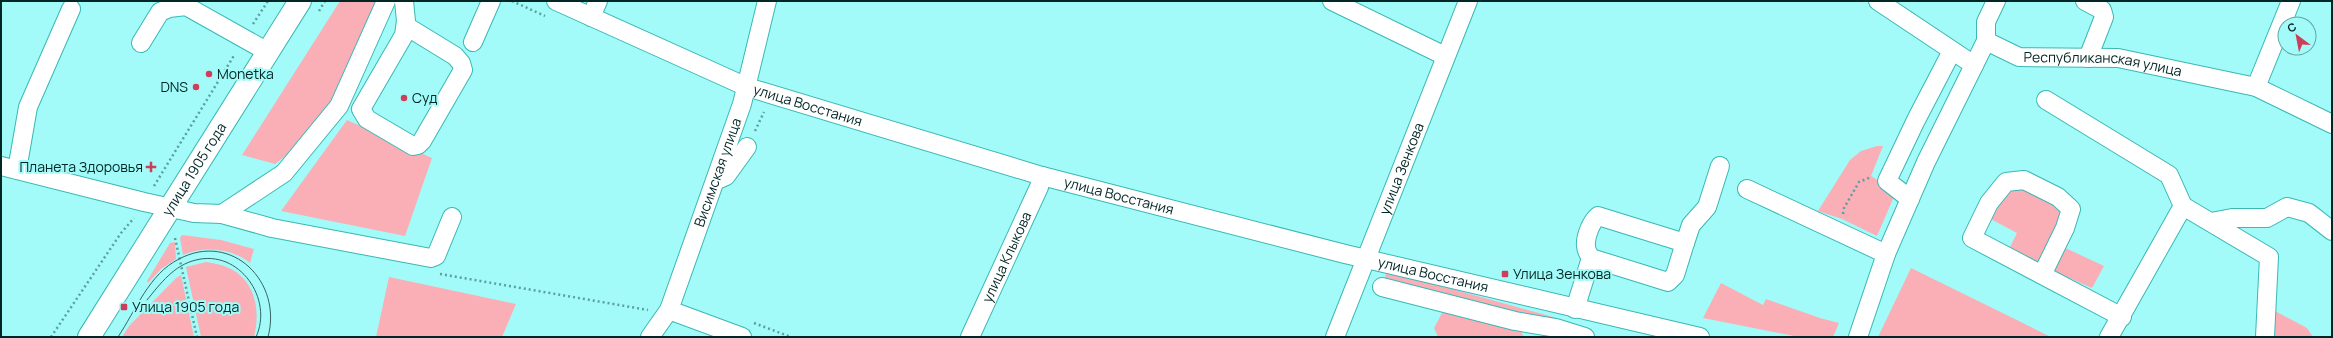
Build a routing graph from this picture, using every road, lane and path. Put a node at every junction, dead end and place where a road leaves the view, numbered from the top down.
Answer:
1 (268, 1) edge
2 (300, 1) edge
3 (386, 1) edge
4 (404, 1) edge
5 (491, 1) edge
6 (556, 1) edge
7 (767, 1) edge
8 (1332, 1) edge
9 (1468, 1) edge
10 (1878, 1) edge
11 (1996, 1) edge
12 (2085, 1) edge
13 (2291, 1) edge
14 (588, 8) edge
15 (71, 9) dead end
16 (406, 26) junction
17 (245, 39) junction
18 (1986, 41) junction
19 (472, 42) dead end
20 (141, 43) dead end
21 (1952, 50) junction
22 (268, 52) junction
23 (1445, 56) junction
24 (2088, 58) junction
25 (1974, 65) junction
26 (747, 87) junction
27 (2256, 88) junction
28 (2046, 100) dead end
29 (764, 112) dead end
30 (2332, 124) edge
31 (747, 147) joint
32 (1720, 166) dead end
33 (9, 168) edge
34 (1042, 176) junction
35 (1889, 176) junction
36 (715, 181) junction
37 (1747, 189) dead end
38 (151, 190) dead end
39 (1910, 200) junction
40 (2183, 206) junction
41 (171, 207) junction
42 (222, 214) junction
43 (136, 216) dead end
44 (452, 217) dead end
45 (2211, 222) junction
46 (1836, 231) junction
47 (2332, 232) edge
48 (174, 234) dead end
49 (1686, 243) junction
50 (1886, 254) junction
51 (1367, 258) junction
52 (1591, 258) junction
53 (437, 274) dead end
54 (2042, 275) junction
55 (1382, 287) dead end
56 (1575, 309) junction
57 (661, 310) junction
58 (2122, 317) junction
59 (1695, 336) edge
60 (51, 337) edge
61 (88, 337) edge
62 (197, 337) edge
63 (650, 337) edge
64 (742, 337) edge
65 (970, 337) edge
66 (1335, 337) edge
67 (1585, 337) edge
68 (1858, 337) edge
69 (2109, 337) edge
70 (2265, 337) edge

1 - 17 path
2 - 22 main road, улица 1905 года
3 - 42 street
4 - 16 street
5 - 19 street
6 - 14 street, улица Восстания
7 - 26 street, Висимская улица
8 - 23 street
9 - 23 street, улица Зенкова
10 - 21 street
11 - 18 street
12 - 24 street
13 - 27 street
14 - 26 street, улица Восстания
15 - 33 street
16 - 16 street
17 - 20 street
17 - 22 street
17 - 38 path
18 - 24 street, Республиканская улица
18 - 25 street
21 - 25 street
21 - 35 street
22 - 41 main road, улица 1905 года
23 - 51 street, улица Зенкова
24 - 27 street, Республиканская улица
25 - 39 street
26 - 34 street, улица Восстания
26 - 36 street, Висимская улица
27 - 30 street, Республиканская улица
28 - 40 street
29 - 31 path
31 - 36 street
32 - 49 street
33 - 41 street
34 - 51 street, улица Восстания
34 - 65 street, улица Клыкова
35 - 39 street
35 - 46 path
36 - 57 street, Висимская улица
37 - 46 street
39 - 50 street
40 - 45 street
40 - 58 street
41 - 42 street
41 - 61 main road, улица 1905 года
42 - 44 street
43 - 60 path
45 - 47 street
45 - 70 street
46 - 50 street
48 - 62 path
49 - 52 street
49 - 52 street
50 - 68 street
51 - 56 street, улица Восстания
51 - 66 street, улица Зенкова
52 - 56 street
53 - 57 path
54 - 54 street
54 - 58 street
55 - 67 street
56 - 59 street, улица Восстания
57 - 63 street, Висимская улица
57 - 64 street
58 - 69 street

